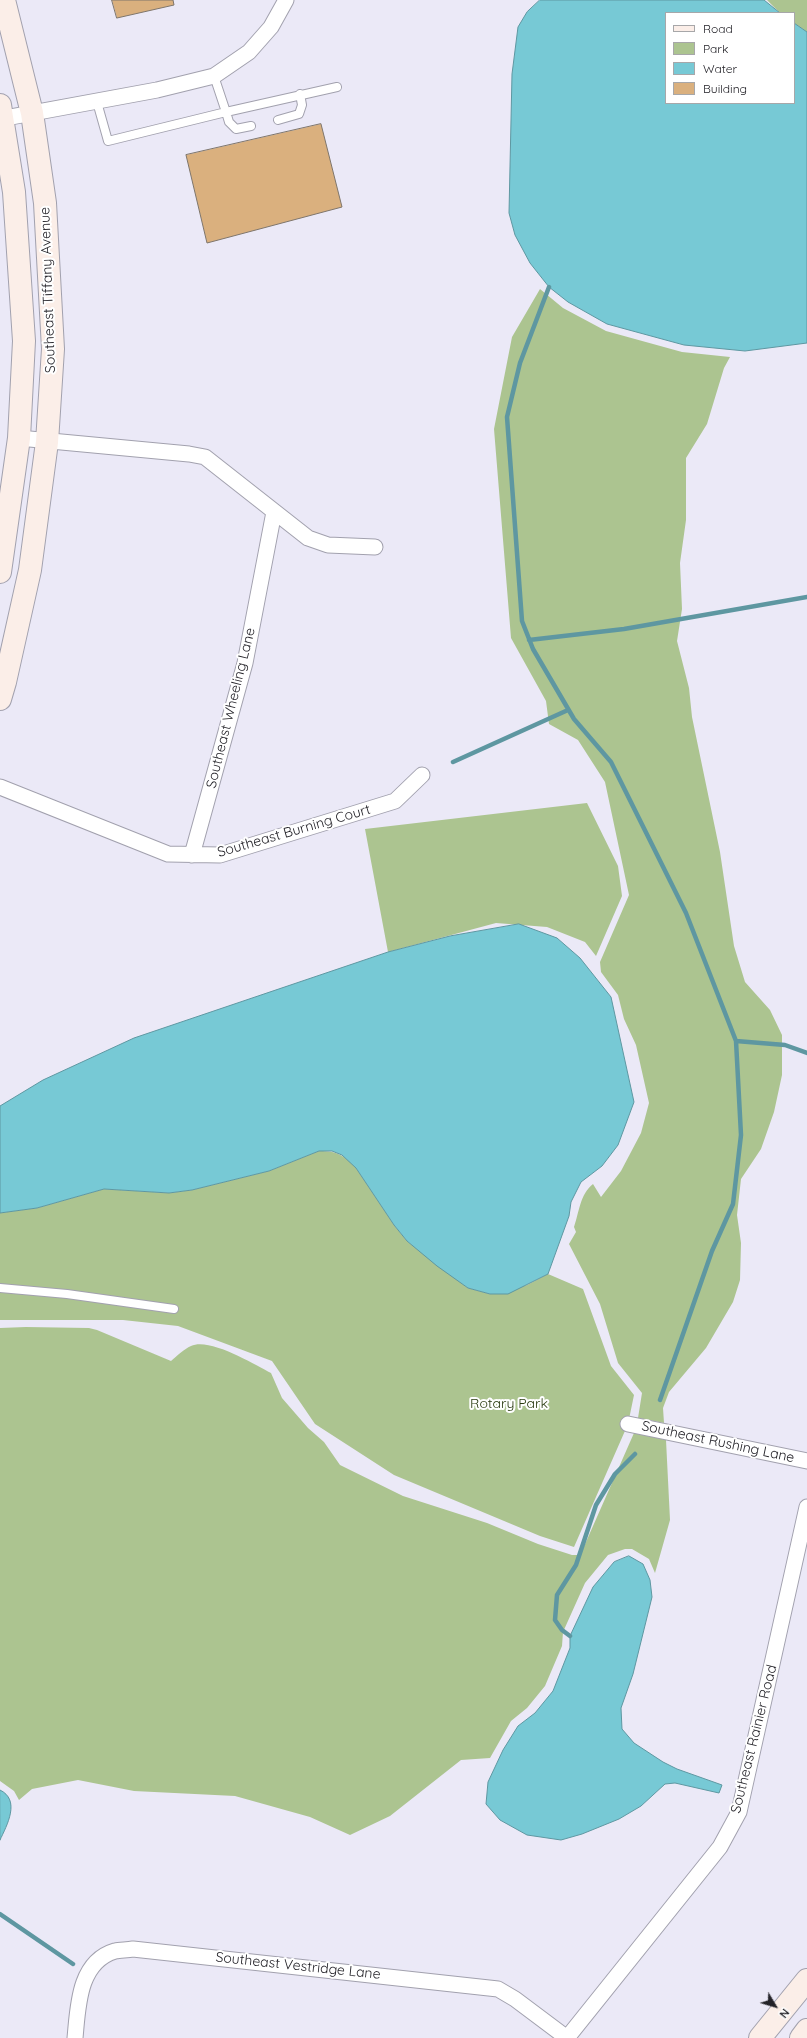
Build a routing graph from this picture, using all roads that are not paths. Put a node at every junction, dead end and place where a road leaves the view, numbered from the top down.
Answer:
1 (4, 0) edge
2 (286, 0) edge
3 (214, 76) junction
4 (337, 87) dead end
5 (300, 94) junction
6 (97, 102) junction
7 (226, 112) junction
8 (32, 113) junction
9 (1, 114) edge
10 (278, 120) dead end
11 (251, 126) dead end
12 (19, 438) junction
13 (47, 442) junction
14 (274, 512) junction
15 (376, 547) dead end
16 (0, 572) edge
17 (0, 699) edge
18 (422, 775) dead end
19 (0, 788) edge
20 (192, 855) junction
21 (0, 1288) edge
22 (174, 1309) dead end
23 (628, 1424) dead end
24 (807, 1461) edge
25 (807, 1507) edge
26 (807, 1980) edge
27 (807, 2030) edge
28 (75, 2038) edge
29 (567, 2038) edge
30 (760, 2038) edge
31 (801, 2038) edge

1 - 8 street, Southeast Tiffany Avenue
2 - 3 street
3 - 6 street
3 - 7 lane
4 - 5 lane
5 - 7 lane
5 - 10 lane
6 - 7 lane
6 - 8 street
7 - 11 lane
8 - 9 street
8 - 13 street, Southeast Tiffany Avenue
9 - 12 street, Southeast Tiffany Avenue
12 - 13 street
12 - 16 street, Southeast Tiffany Avenue
13 - 14 street
13 - 17 street, Southeast Tiffany Avenue
14 - 15 street
14 - 20 street, Southeast Wheeling Lane
18 - 20 street, Southeast Burning Court
19 - 20 street, Southeast Burning Court
21 - 22 lane
23 - 24 street, Southeast Rushing Lane
25 - 29 street, Southeast Rainier Road
26 - 30 street
27 - 31 street
28 - 29 street, Southeast Vestridge Lane

